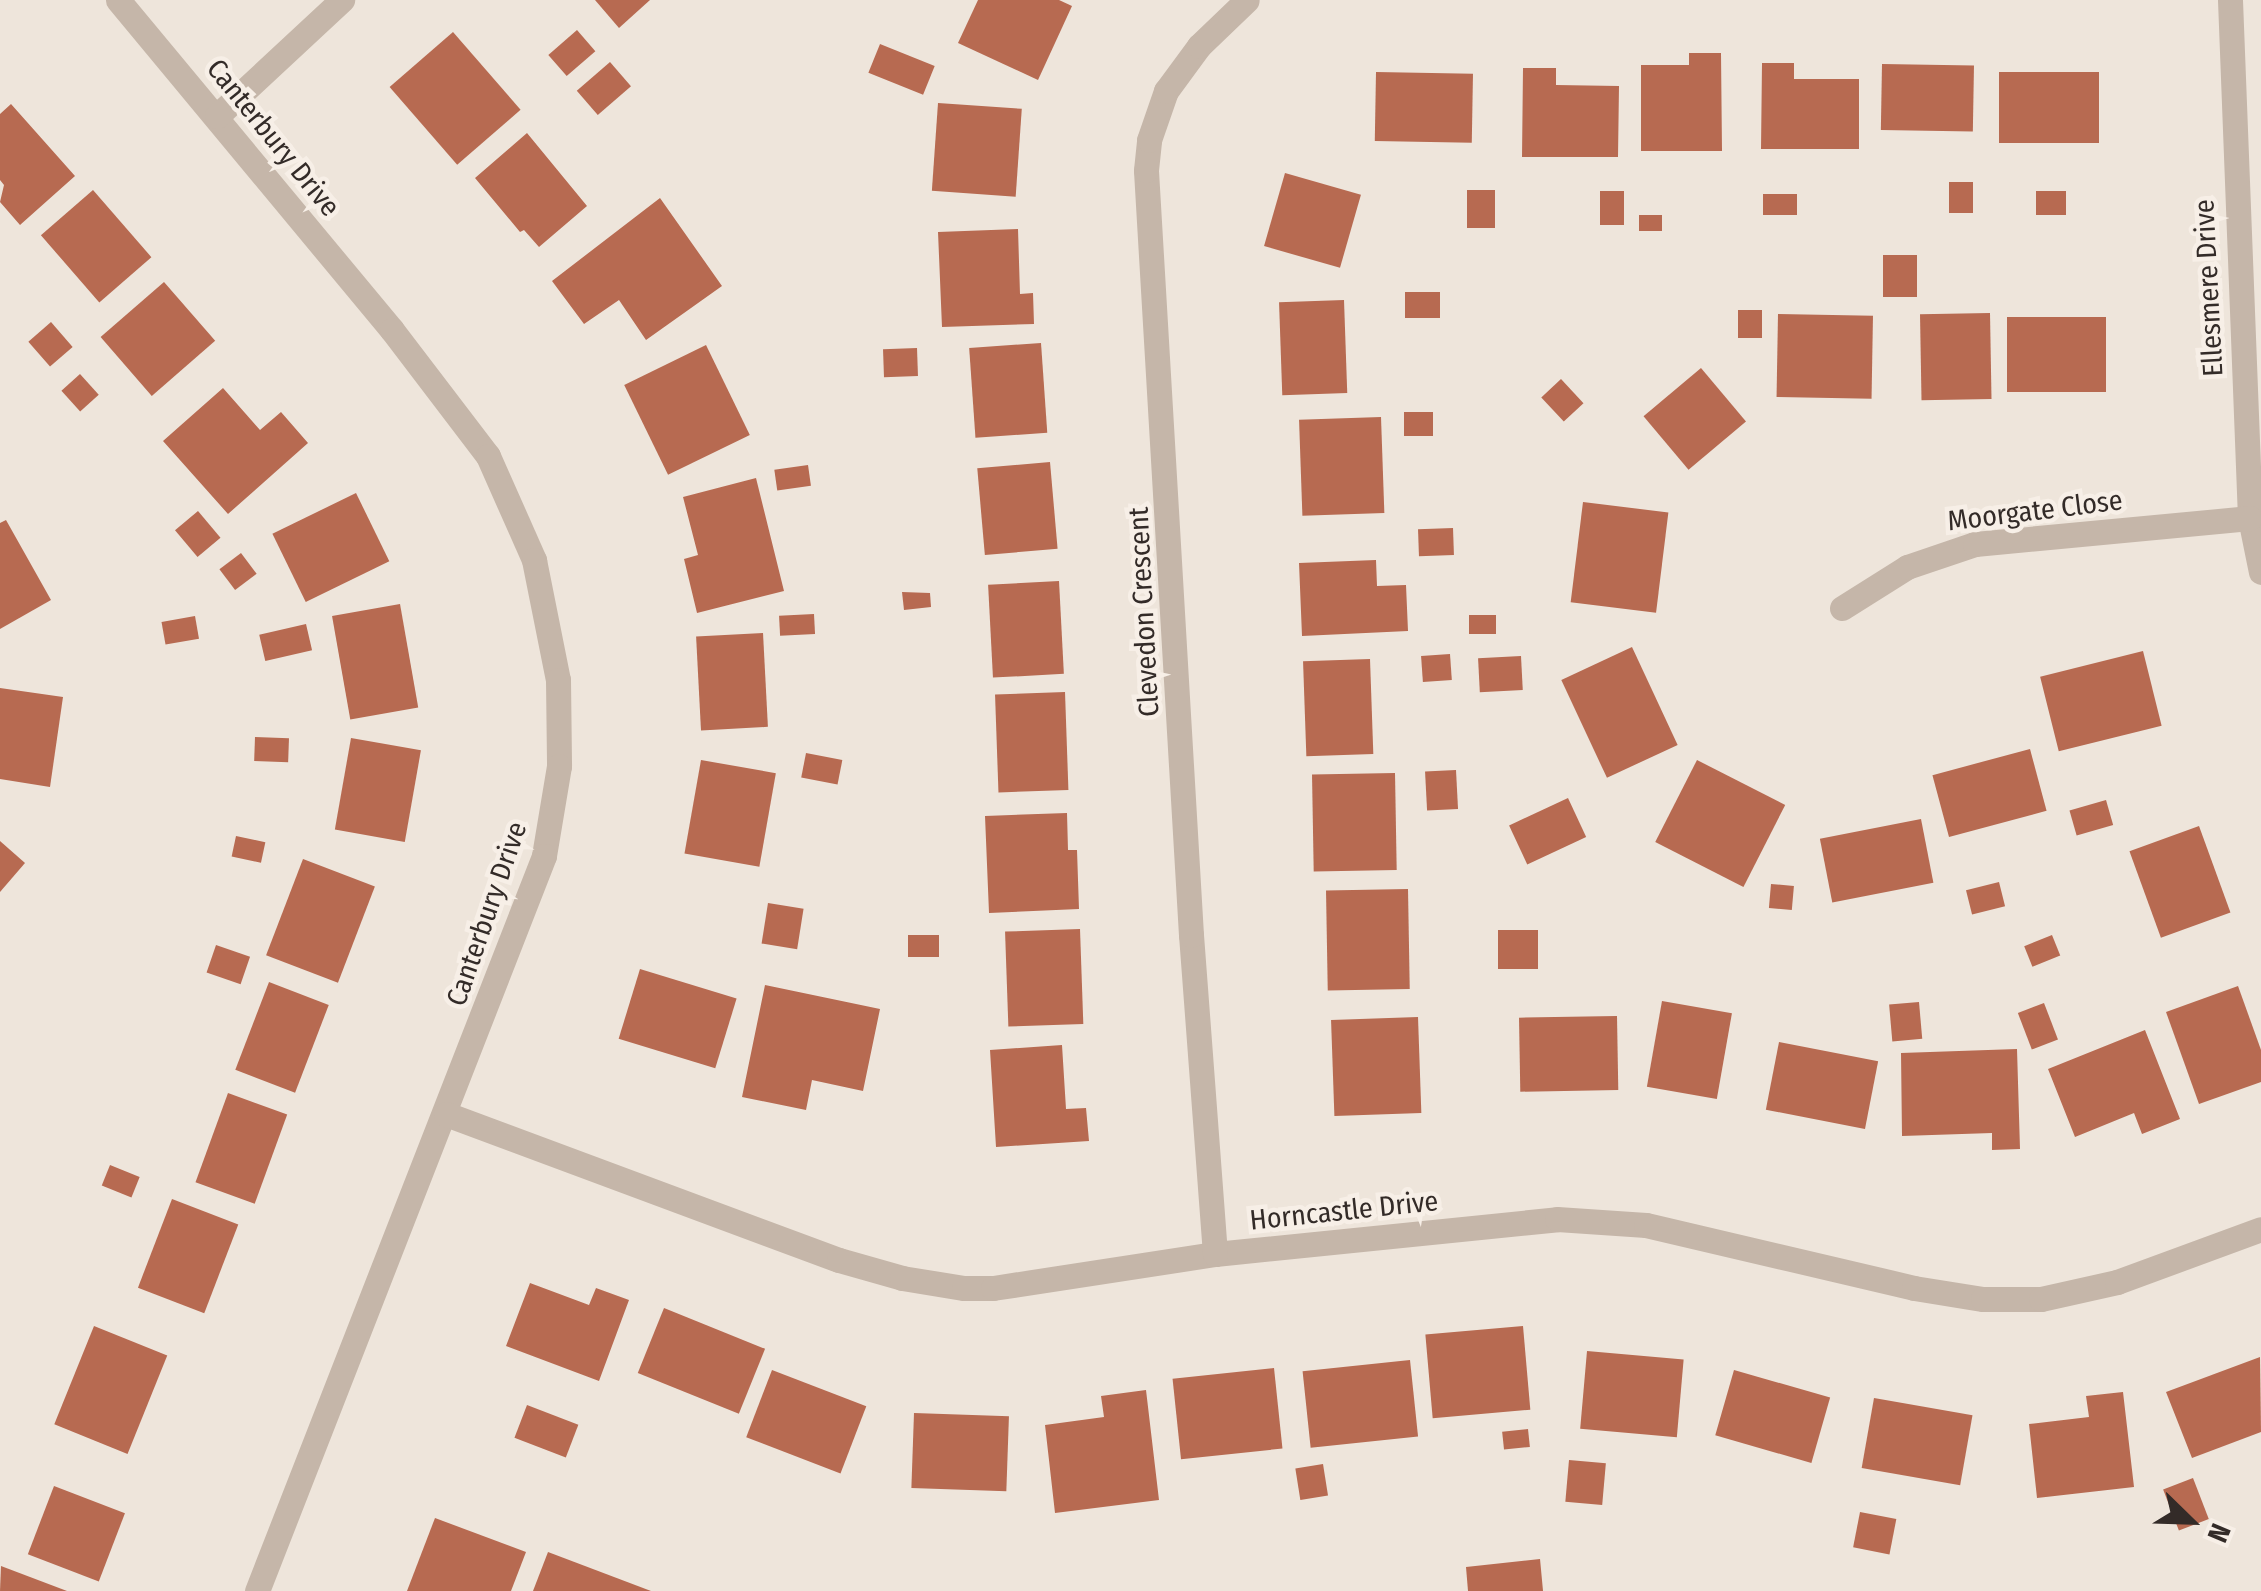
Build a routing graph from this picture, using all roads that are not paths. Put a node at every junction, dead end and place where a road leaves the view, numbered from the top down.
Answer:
1 (118, 0) edge
2 (342, 0) edge
3 (1247, 0) edge
4 (2230, 0) edge
5 (217, 116) junction
6 (2250, 518) junction
7 (2261, 572) edge
8 (1842, 608) dead end
9 (446, 1114) junction
10 (2261, 1229) edge
11 (1216, 1254) junction
12 (258, 1591) edge

1 - 5 street, Canterbury Drive
2 - 5 street
3 - 11 street, Clevedon Crescent
4 - 6 street, Ellesmere Drive
5 - 9 street, Canterbury Drive
6 - 7 street, Ellesmere Drive
6 - 8 street, Moorgate Close
9 - 11 street, Horncastle Drive
9 - 12 street, Canterbury Drive
10 - 11 street, Horncastle Drive

